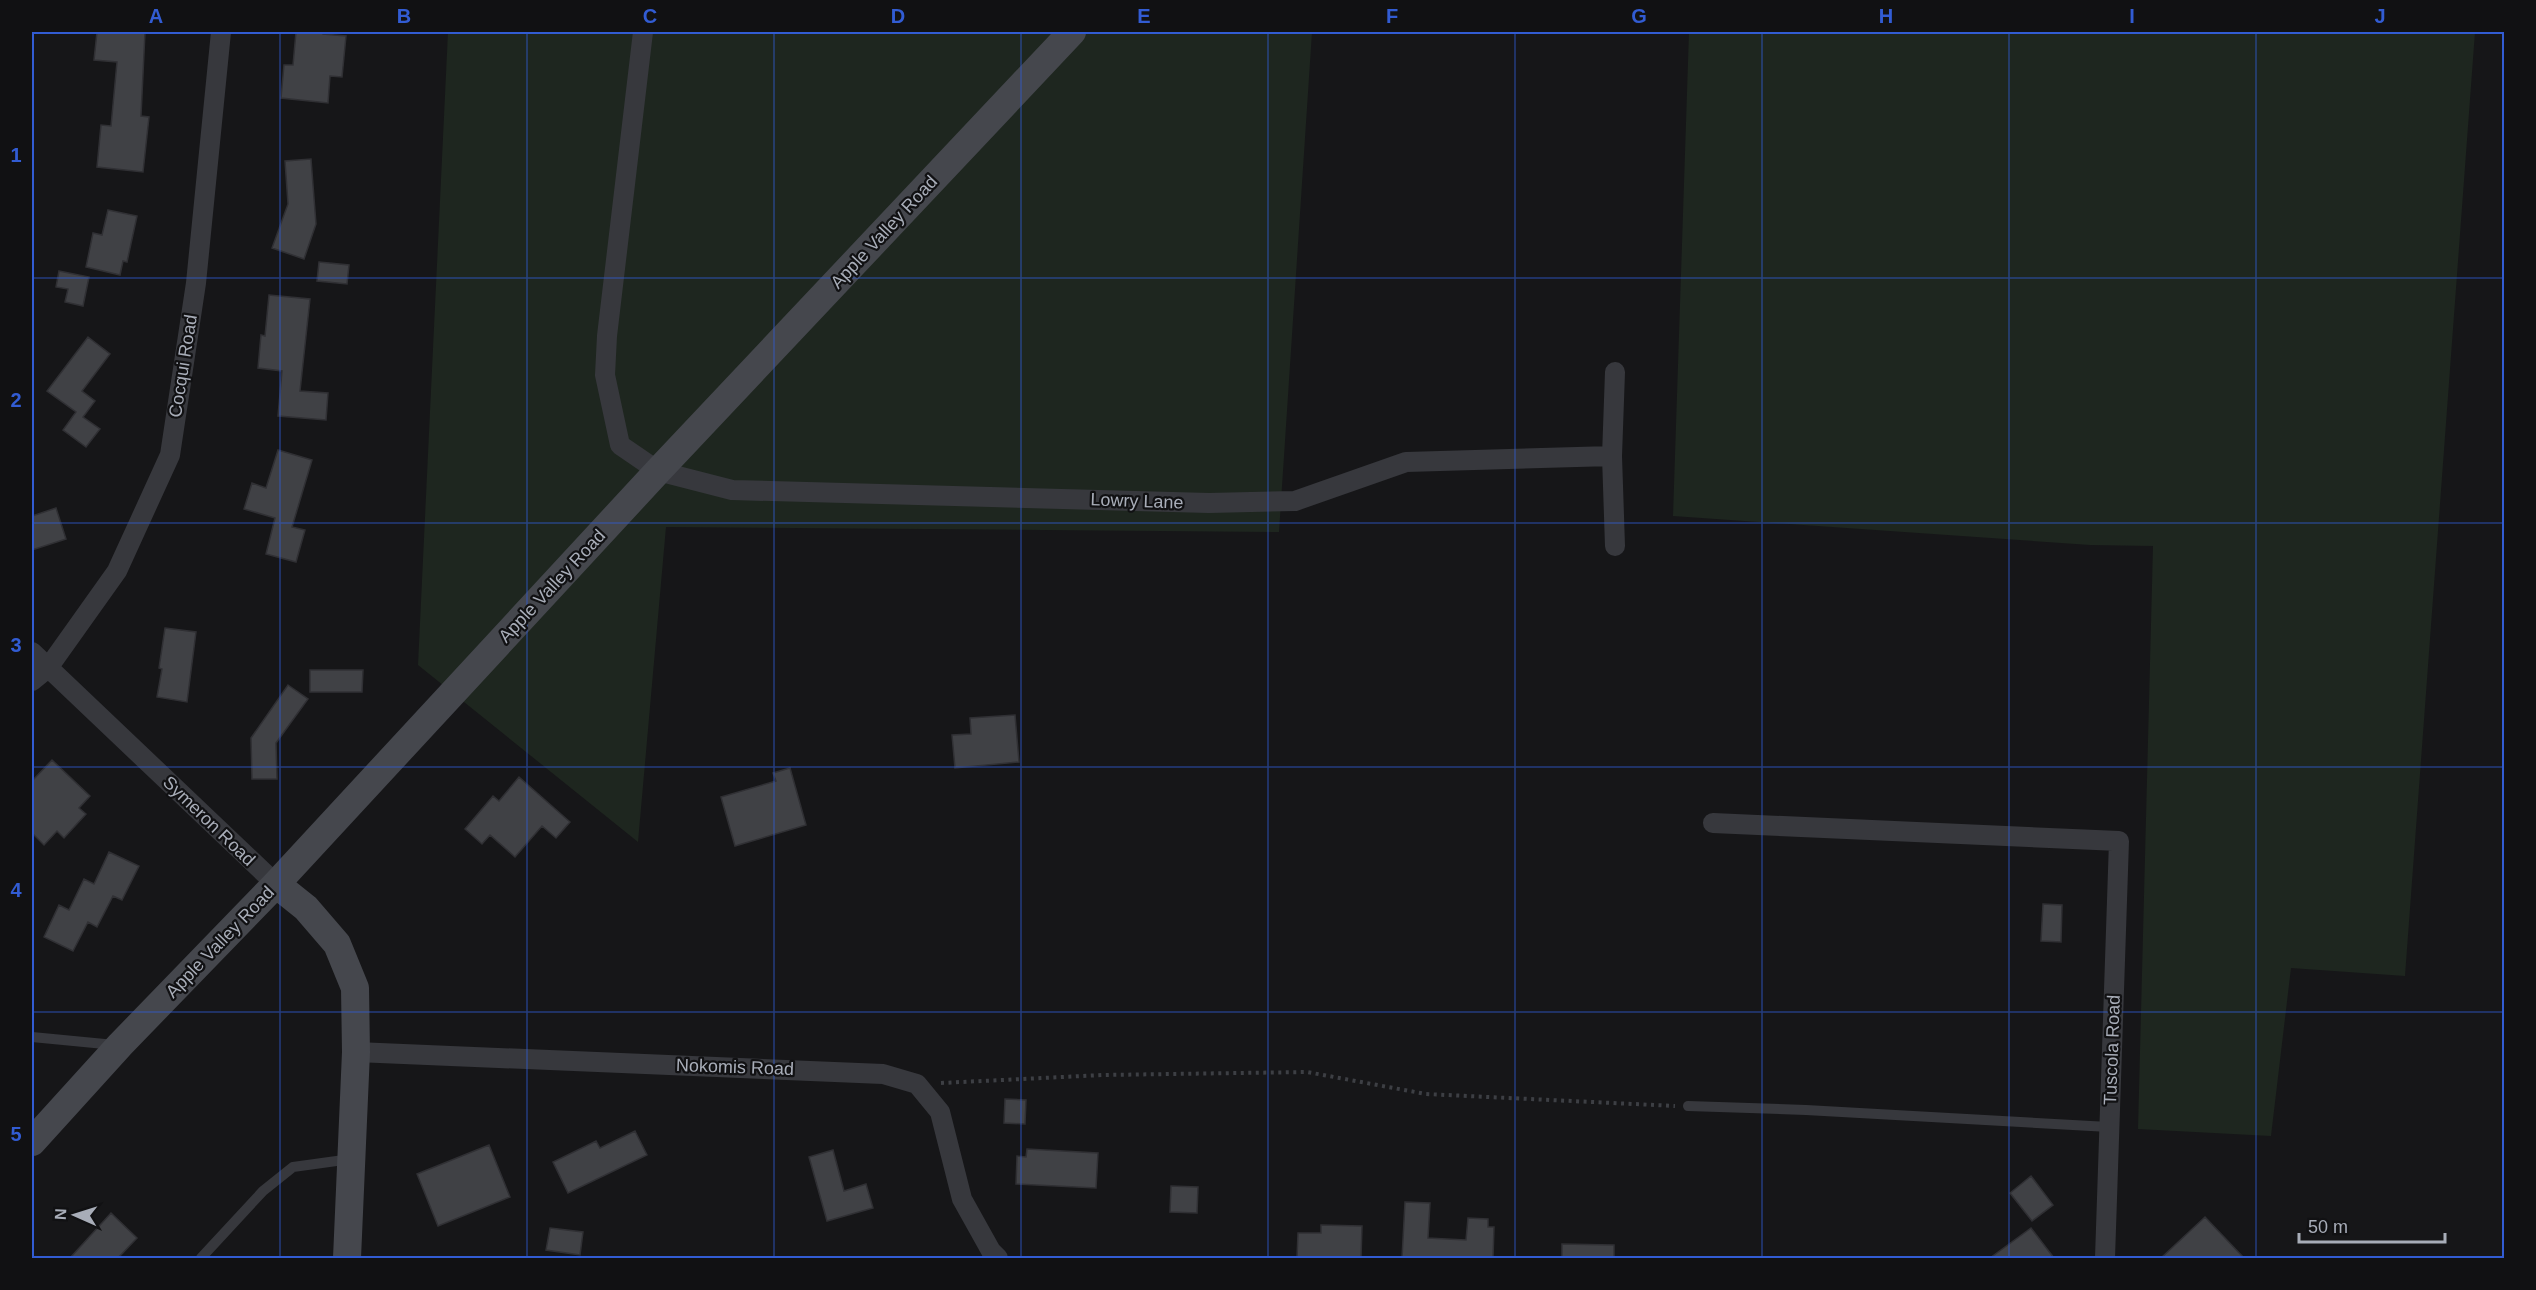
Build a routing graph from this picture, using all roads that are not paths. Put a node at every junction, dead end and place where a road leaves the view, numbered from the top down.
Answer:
1 (221, 32) edge
2 (644, 32) edge
3 (1072, 32) edge
4 (1614, 372) dead end
5 (1612, 456) junction
6 (658, 471) junction
7 (1615, 546) dead end
8 (32, 652) edge
9 (48, 668) junction
10 (32, 681) edge
11 (1713, 824) dead end
12 (276, 884) junction
13 (32, 1037) edge
14 (120, 1045) junction
15 (356, 1052) junction
16 (1688, 1106) road end
17 (2109, 1128) junction
18 (32, 1142) edge
19 (351, 1160) junction
20 (201, 1258) edge
21 (347, 1258) edge
22 (998, 1258) edge
23 (2105, 1258) edge

1 - 9 street, Cocqui Road
2 - 6 street, Lowry Lane
3 - 6 main road, Apple Valley Road
4 - 5 street
5 - 6 street, Lowry Lane
5 - 7 street
6 - 12 main road, Apple Valley Road
8 - 9 street, Symeron Road
9 - 10 street, Cocqui Road
9 - 12 street, Symeron Road
11 - 17 street, Tuscola Road
12 - 14 main road, Apple Valley Road
12 - 15 main road, Symeron Road
13 - 14 lane
14 - 18 main road, Apple Valley Road
15 - 19 main road, Symeron Road
15 - 22 street, Nokomis Road
16 - 17 lane
17 - 23 street, Tuscola Road
19 - 20 lane
19 - 21 main road, Symeron Road

